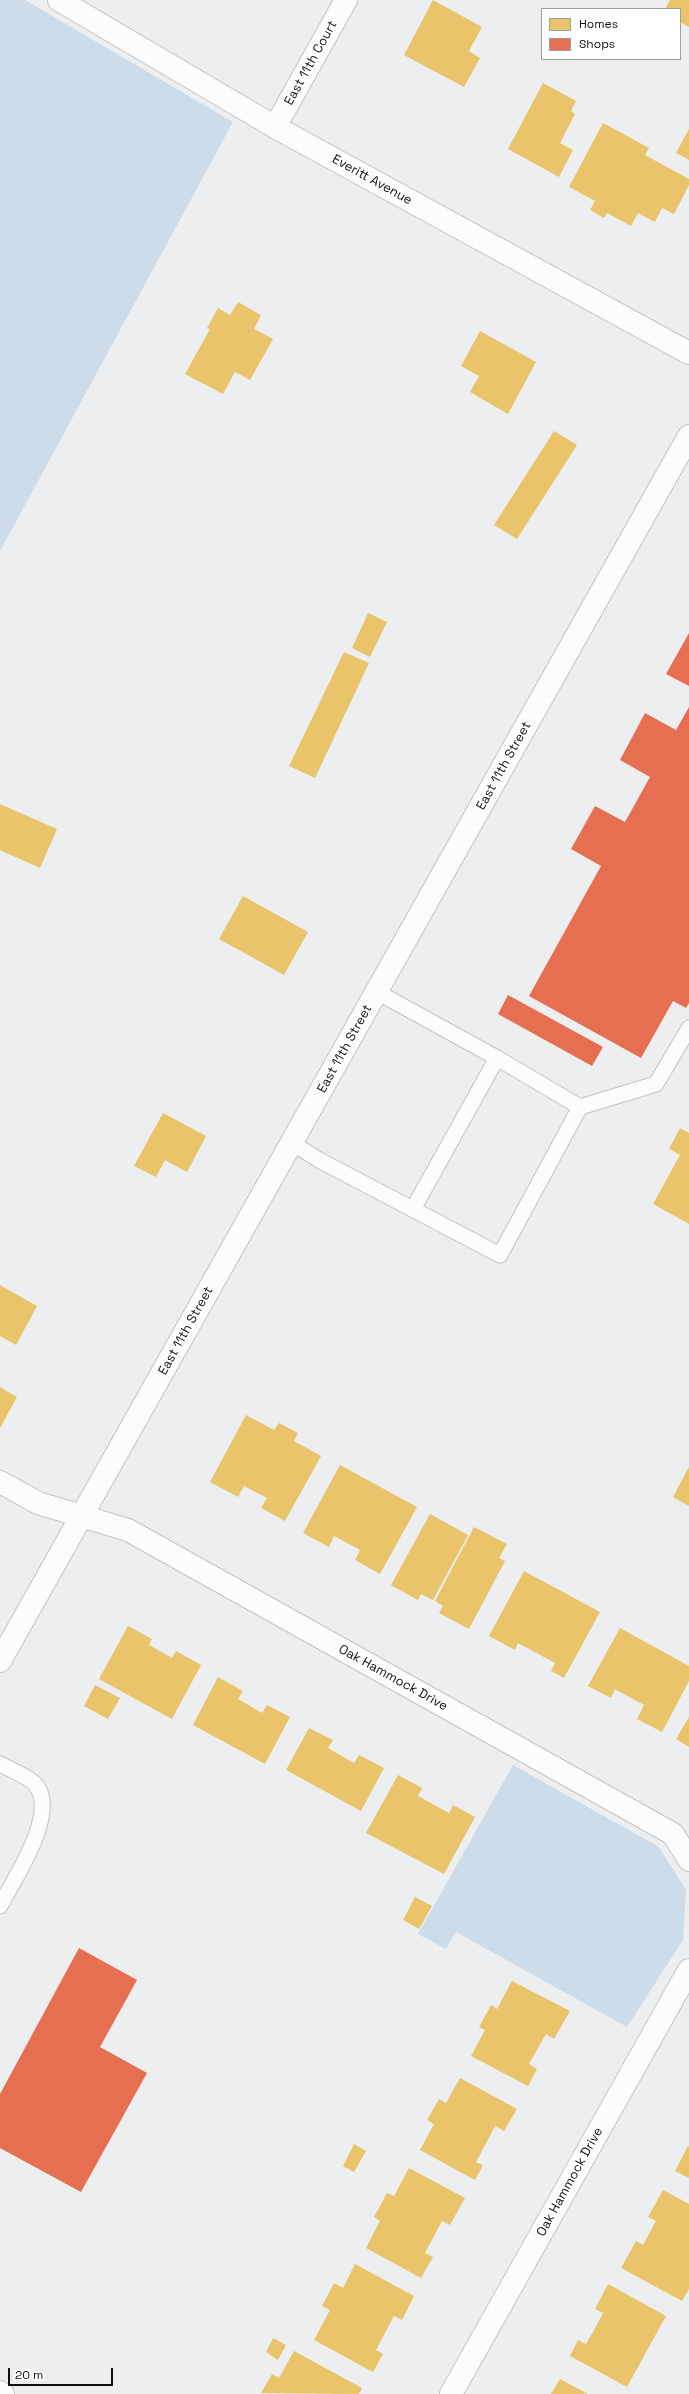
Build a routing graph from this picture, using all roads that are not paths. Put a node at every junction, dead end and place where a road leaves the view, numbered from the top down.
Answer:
1 (59, 0) edge
2 (346, 0) edge
3 (276, 127) junction
4 (689, 353) edge
5 (689, 436) edge
6 (377, 992) junction
7 (689, 1028) edge
8 (498, 1058) junction
9 (580, 1107) junction
10 (292, 1143) junction
11 (413, 1209) junction
12 (0, 1482) edge
13 (82, 1516) junction
14 (0, 1661) edge
15 (0, 1764) edge
16 (689, 1860) edge
17 (0, 1906) edge
18 (689, 1970) edge
19 (0, 2392) edge
20 (3, 2394) edge
21 (451, 2394) edge

1 - 3 street, Everitt Avenue
2 - 3 street, East 11th Court
3 - 4 street, Everitt Avenue
5 - 6 street, East 11th Street
6 - 8 lane
6 - 10 street, East 11th Street
7 - 9 lane
8 - 9 lane
8 - 11 lane
9 - 11 lane
10 - 11 lane
10 - 13 street, East 11th Street
12 - 13 street, Oak Hammock Drive
13 - 14 street, East 11th Street
13 - 16 street, Oak Hammock Drive
15 - 17 lane
18 - 21 street, Oak Hammock Drive
19 - 20 street

